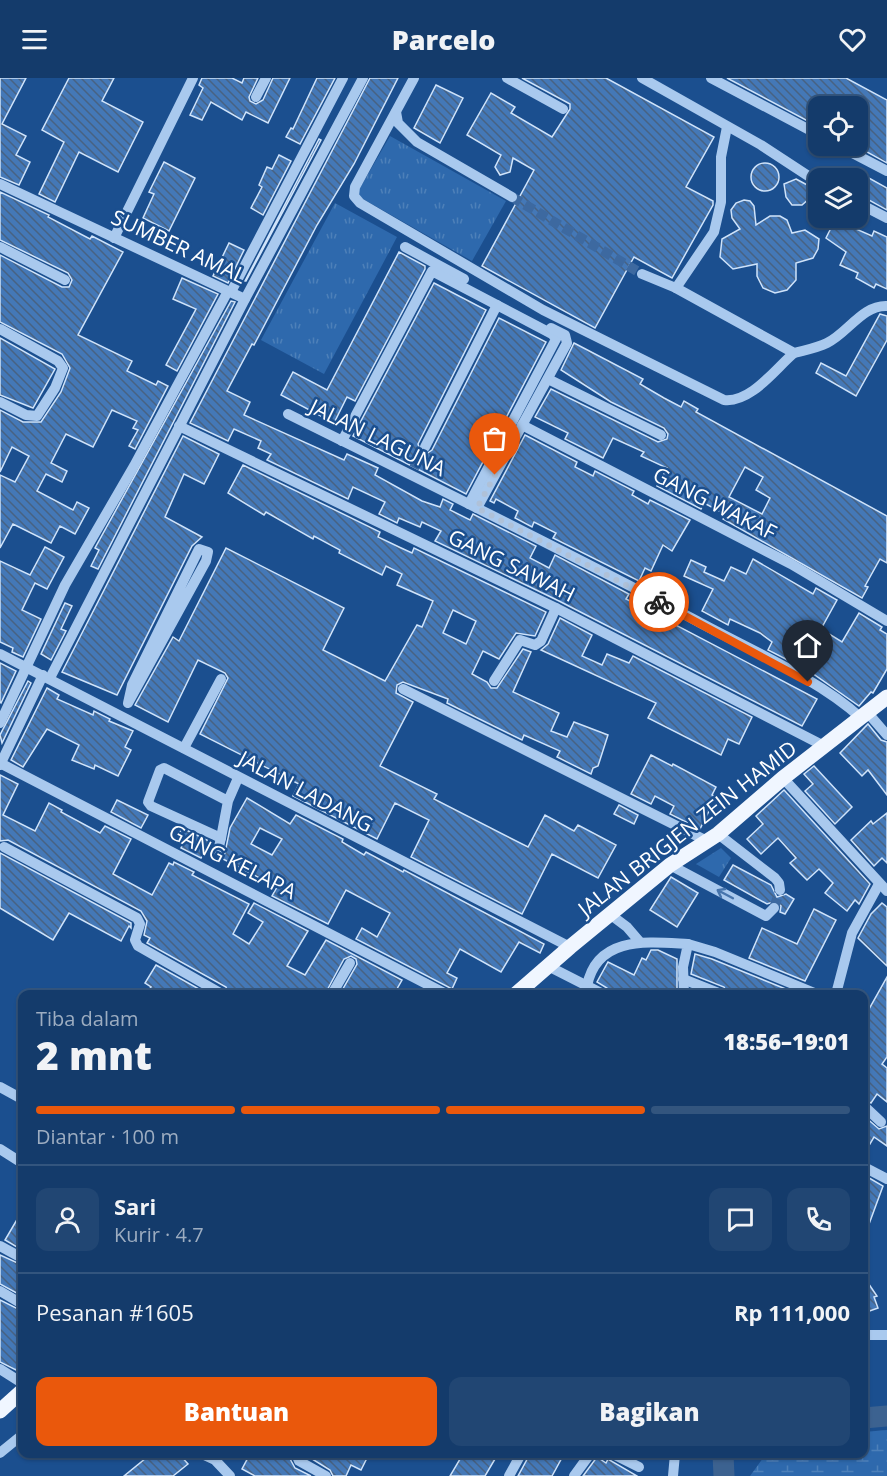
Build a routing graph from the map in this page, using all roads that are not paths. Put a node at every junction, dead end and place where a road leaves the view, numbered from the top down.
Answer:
1 (193, 78) edge
2 (266, 78) edge
3 (343, 78) edge
4 (363, 78) edge
5 (414, 78) edge
6 (507, 78) edge
7 (642, 78) edge
8 (711, 78) edge
9 (256, 97) dead end
10 (563, 109) dead end
11 (396, 112) junction
12 (727, 126) junction
13 (808, 129) edge
14 (858, 156) edge
15 (887, 171) edge
16 (808, 176) edge
17 (0, 184) edge
18 (512, 197) tunnel mouth
19 (868, 208) edge
20 (887, 218) edge
21 (114, 238) junction
22 (0, 247) edge
23 (405, 247) dead end
24 (642, 274) tunnel mouth
25 (65, 280) dead end
26 (676, 288) junction
27 (229, 291) junction
28 (245, 299) junction
29 (497, 305) junction
30 (887, 306) edge
31 (0, 329) edge
32 (794, 353) junction
33 (548, 379) junction
34 (0, 402) edge
35 (288, 414) dead end
36 (522, 425) junction
37 (179, 426) junction
38 (661, 435) dead end
39 (342, 441) junction
40 (425, 447) tunnel mouth
41 (473, 506) junction
42 (191, 576) dead end
43 (556, 608) junction
44 (887, 621) edge
45 (0, 654) edge
46 (25, 668) junction
47 (46, 676) junction
48 (221, 679) dead end
49 (494, 681) dead end
50 (403, 689) dead end
51 (887, 698) edge
52 (864, 715) junction
53 (123, 716) junction
54 (0, 723) edge
55 (887, 735) edge
56 (824, 746) junction
57 (184, 748) junction
58 (0, 764) edge
59 (238, 778) junction
60 (783, 778) junction
61 (228, 801) junction
62 (221, 838) junction
63 (712, 838) junction
64 (4, 847) dead end
65 (218, 851) dead end
66 (670, 866) junction
67 (883, 887) edge
68 (780, 890) dead end
69 (774, 908) dead end
70 (611, 915) junction
71 (639, 941) junction
72 (688, 944) junction
73 (570, 947) junction
74 (350, 963) dead end
75 (548, 966) junction
76 (683, 979) junction
77 (587, 986) junction
78 (215, 990) edge
79 (334, 990) edge
80 (438, 990) edge
81 (521, 990) edge
82 (595, 990) edge
83 (684, 990) edge
84 (712, 990) edge
85 (807, 990) edge
86 (837, 990) edge
87 (0, 1088) edge
88 (18, 1097) edge
89 (868, 1110) edge
90 (881, 1122) dead end
91 (0, 1149) edge
92 (18, 1160) edge
93 (868, 1169) edge
94 (887, 1179) edge
95 (0, 1246) edge
96 (18, 1256) edge
97 (0, 1291) edge
98 (18, 1302) edge
99 (868, 1335) edge
100 (887, 1335) edge
101 (0, 1369) edge
102 (18, 1380) edge
103 (18, 1394) edge
104 (0, 1410) edge
105 (18, 1438) edge
106 (0, 1453) edge
107 (211, 1458) edge
108 (298, 1458) edge
109 (519, 1458) edge
110 (587, 1458) edge
111 (621, 1458) edge
112 (675, 1458) edge
113 (639, 1467) dead end
114 (230, 1476) edge
115 (326, 1476) edge
116 (509, 1476) edge
117 (574, 1476) edge
118 (673, 1476) edge

1 - 21 street
2 - 9 street
3 - 27 street
4 - 28 street, SUMBER AMAL
5 - 11 street
6 - 10 street
7 - 12 street
8 - 13 street
11 - 18 street
11 - 32 street
12 - 16 street
12 - 26 street
14 - 15 street
17 - 21 street, SUMBER AMAL
19 - 20 street
21 - 27 street, SUMBER AMAL
22 - 25 street
23 - 33 street
24 - 26 street
26 - 32 street
27 - 28 street, SUMBER AMAL
27 - 46 street
28 - 37 street
29 - 39 street
29 - 40 street
29 - 41 street
30 - 32 street
31 - 34 street
33 - 36 street
33 - 38 street
35 - 39 street, JALAN LAGUNA
36 - 41 street
36 - 44 street, GANG WAKAF
37 - 43 street, GANG SAWAH
37 - 47 street
39 - 41 street, JALAN LAGUNA
41 - 52 street, JALAN LAGUNA
42 - 53 street
43 - 49 street
43 - 56 street, GANG SAWAH
45 - 46 street, JALAN LADANG
46 - 47 street, JALAN LADANG
46 - 54 street
47 - 53 street, JALAN LADANG
47 - 58 street
48 - 57 street
50 - 63 street
51 - 52 main road, JALAN BRIGJEN ZEIN HAMID
52 - 55 street, JALAN LAGUNA
52 - 56 main road, JALAN BRIGJEN ZEIN HAMID
53 - 57 street, JALAN LADANG
56 - 60 main road, JALAN BRIGJEN ZEIN HAMID
57 - 59 street, JALAN LADANG
58 - 80 street, GANG KELAPA
59 - 61 street
59 - 73 street, JALAN LADANG
60 - 63 main road, JALAN BRIGJEN ZEIN HAMID
60 - 67 street
61 - 62 street
61 - 62 street
62 - 65 street
63 - 66 main road, JALAN BRIGJEN ZEIN HAMID
63 - 68 street
64 - 78 street
69 -> 66 street
66 - 70 main road, JALAN BRIGJEN ZEIN HAMID
67 - 86 street
70 - 71 street
70 - 73 main road, JALAN BRIGJEN ZEIN HAMID
71 - 72 street
71 - 77 street
72 - 76 street
72 - 85 street
73 - 75 main road, JALAN BRIGJEN ZEIN HAMID
74 - 79 street
75 - 77 street
75 - 81 main road, JALAN BRIGJEN ZEIN HAMID
76 - 83 street
76 - 84 street
77 - 82 street
87 - 88 street
89 - 90 street
91 - 92 street
93 - 94 street
95 - 96 street
97 - 98 street
99 - 100 street
101 - 102 street
103 - 104 main road
105 - 106 street
107 - 114 street
108 - 115 street
109 - 116 street
110 - 117 street
111 - 113 street
112 - 118 street

